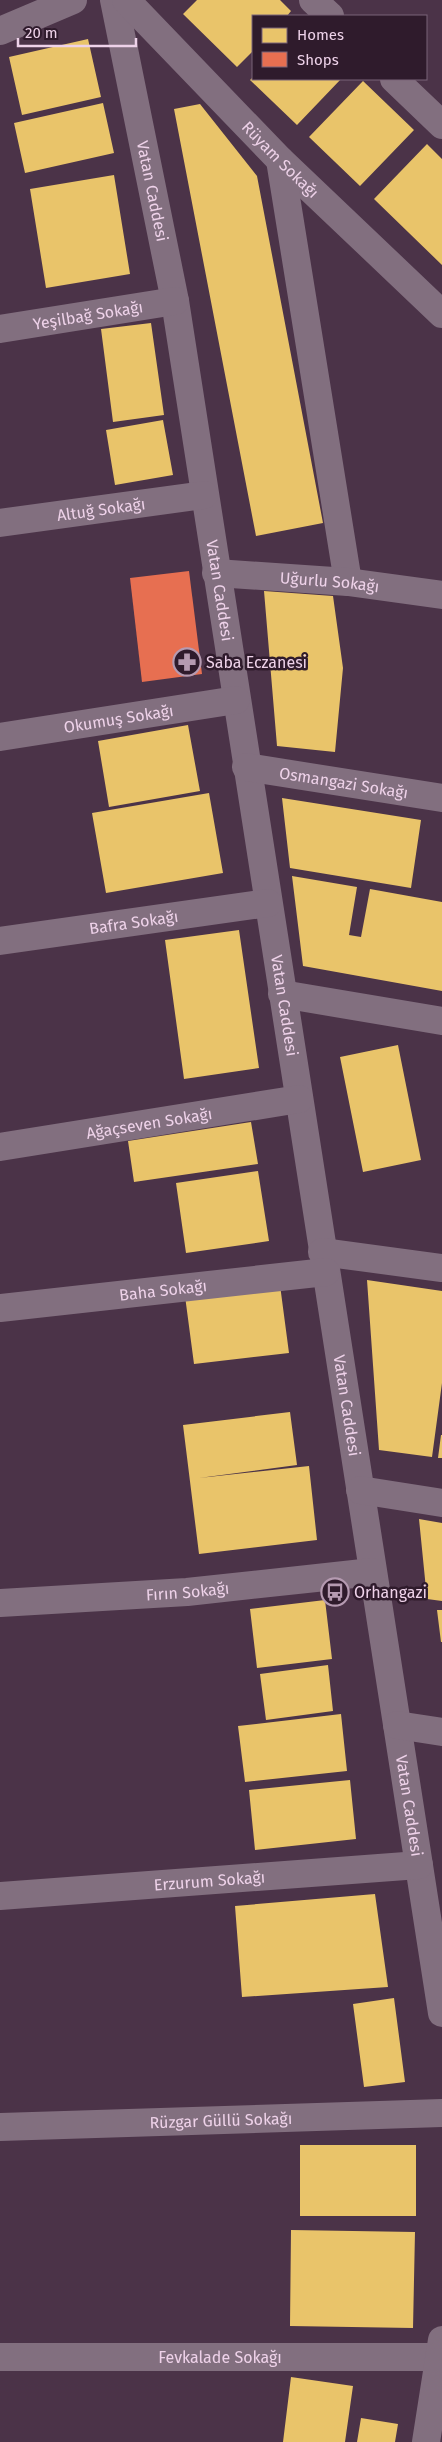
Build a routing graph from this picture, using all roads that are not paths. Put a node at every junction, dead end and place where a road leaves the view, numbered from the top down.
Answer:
1 (73, 0) edge
2 (114, 0) edge
3 (126, 0) edge
4 (313, 0) edge
5 (329, 15) edge
6 (0, 31) edge
7 (395, 80) edge
8 (442, 125) edge
9 (280, 160) junction
10 (175, 301) junction
11 (442, 314) edge
12 (0, 329) edge
13 (204, 495) junction
14 (0, 523) edge
15 (216, 573) junction
16 (348, 582) junction
17 (442, 595) edge
18 (236, 700) junction
19 (0, 737) edge
20 (246, 767) junction
21 (442, 798) edge
22 (268, 903) junction
23 (0, 941) edge
24 (282, 994) junction
25 (442, 1021) edge
26 (299, 1099) junction
27 (0, 1147) edge
28 (324, 1262) junction
29 (442, 1268) edge
30 (0, 1308) edge
31 (360, 1490) junction
32 (442, 1502) edge
33 (372, 1572) junction
34 (0, 1602) edge
35 (397, 1725) junction
36 (442, 1732) edge
37 (419, 1865) junction
38 (0, 1896) edge
39 (442, 2013) edge
40 (442, 2113) edge
41 (0, 2127) edge
42 (441, 2347) edge
43 (0, 2357) edge
44 (426, 2442) edge

1 - 6 street
2 - 10 street, Vatan Caddesi
3 - 9 street, Rüyam Sokağı
4 - 5 street
7 - 8 street
9 - 11 street, Rüyam Sokağı
9 - 16 street
10 - 12 street, Yeşilbağ Sokağı
10 - 13 street, Vatan Caddesi
13 - 14 street, Altuğ Sokağı
13 - 15 street, Vatan Caddesi
15 - 16 street, Uğurlu Sokağı
15 - 18 street, Vatan Caddesi
16 - 17 street, Uğurlu Sokağı
18 - 19 street, Okumuş Sokağı
18 - 20 street, Vatan Caddesi
20 - 21 street, Osmangazi Sokağı
20 - 22 street, Vatan Caddesi
22 - 23 street, Bafra Sokağı
22 - 24 street, Vatan Caddesi
24 - 25 street
24 - 26 street, Vatan Caddesi
26 - 27 street, Ağaçseven Sokağı
26 - 28 street, Vatan Caddesi
28 - 29 street, Baha Sokağı
28 - 30 street, Baha Sokağı
28 - 31 street, Vatan Caddesi
31 - 32 street
31 - 33 street, Vatan Caddesi
33 - 34 street, Fırın Sokağı
33 - 35 street, Vatan Caddesi
35 - 36 street
35 - 37 street, Vatan Caddesi
37 - 38 street, Erzurum Sokağı
37 - 39 street, Vatan Caddesi
40 - 41 street, Rüzgar Güllü Sokağı
42 - 43 street, Fevkalade Sokağı
42 - 44 street

